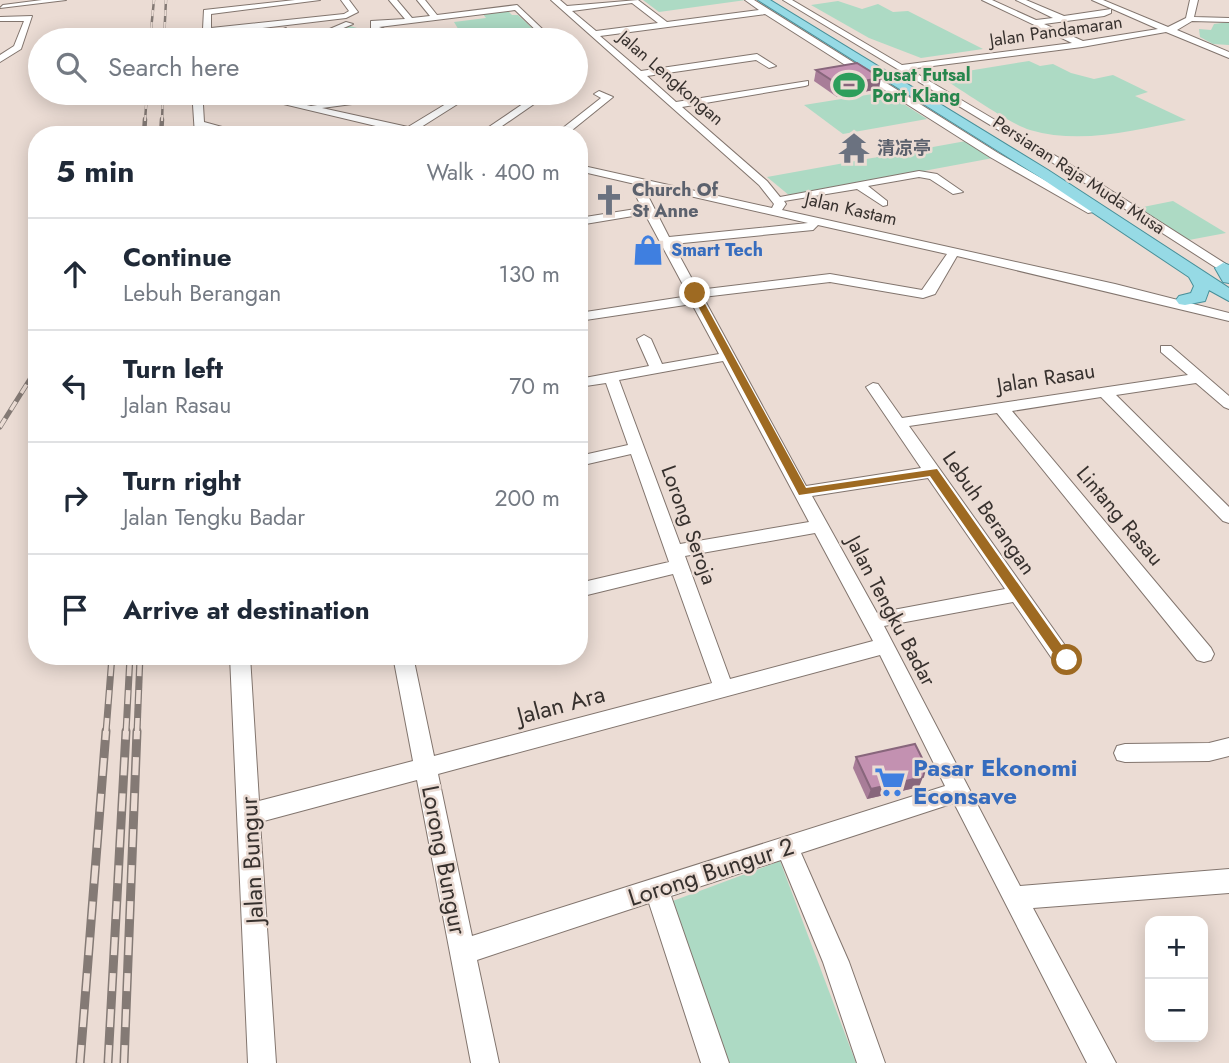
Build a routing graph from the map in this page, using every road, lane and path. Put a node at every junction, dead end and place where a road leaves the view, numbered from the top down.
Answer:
1 (62, 0) edge
2 (316, 0) edge
3 (345, 0) edge
4 (393, 0) edge
5 (421, 0) edge
6 (468, 0) edge
7 (555, 0) edge
8 (749, 0) edge
9 (787, 0) edge
10 (986, 0) edge
11 (1020, 0) edge
12 (37, 1) edge
13 (614, 1) edge
14 (1092, 1) edge
15 (1194, 2) edge
16 (514, 3) edge
17 (768, 4) edge
18 (0, 7) edge
19 (578, 7) junction
20 (565, 9) junction
21 (479, 11) junction
22 (586, 13) dead end
23 (368, 16) edge
24 (435, 17) junction
25 (1141, 18) junction
26 (0, 19) edge
27 (1063, 19) junction
28 (410, 20) junction
29 (1229, 20) edge
30 (1192, 21) junction
31 (1038, 22) junction
32 (663, 23) junction
33 (356, 25) junction
34 (602, 26) dead end
35 (207, 28) edge
36 (246, 28) edge
37 (295, 28) edge
38 (346, 28) edge
39 (390, 28) edge
40 (538, 28) edge
41 (587, 28) edge
42 (588, 29) edge
43 (1171, 31) junction
44 (594, 34) junction
45 (1152, 35) junction
46 (1129, 37) junction
47 (1082, 44) junction
48 (1229, 47) edge
49 (1213, 48) junction
50 (1229, 55) edge
51 (888, 58) junction
52 (0, 59) edge
53 (704, 65) junction
54 (772, 66) dead end
55 (927, 66) junction
56 (907, 69) junction
57 (640, 74) junction
58 (720, 76) dead end
59 (923, 79) junction
60 (805, 83) dead end
61 (599, 94) dead end
62 (675, 104) junction
63 (198, 105) edge
64 (299, 105) edge
65 (330, 105) edge
66 (450, 105) edge
67 (527, 105) edge
68 (310, 108) junction
69 (200, 126) edge
70 (382, 126) edge
71 (416, 126) edge
72 (496, 126) edge
73 (571, 126) edge
74 (588, 170) edge
75 (597, 172) junction
76 (588, 178) edge
77 (641, 182) junction
78 (763, 183) junction
79 (859, 185) junction
80 (957, 192) dead end
81 (785, 198) junction
82 (883, 203) dead end
83 (649, 210) junction
84 (775, 212) junction
85 (796, 217) junction
86 (588, 220) edge
87 (827, 224) junction
88 (665, 241) junction
89 (954, 252) junction
90 (1196, 274) junction
91 (1228, 275) edge
92 (1115, 288) junction
93 (696, 296) junction
94 (1229, 296) edge
95 (1185, 300) junction
96 (1229, 310) edge
97 (588, 316) edge
98 (1229, 317) edge
99 (644, 339) dead end
100 (1166, 349) dead end
101 (729, 356) junction
102 (657, 369) junction
103 (611, 377) junction
104 (1200, 378) junction
105 (588, 381) edge
106 (873, 387) dead end
107 (1104, 392) junction
108 (1229, 404) edge
109 (1000, 408) junction
110 (899, 423) junction
111 (636, 448) junction
112 (588, 459) edge
113 (933, 472) junction
114 (803, 492) junction
115 (1229, 517) edge
116 (819, 526) junction
117 (677, 559) junction
118 (588, 587) edge
119 (1018, 594) junction
120 (871, 621) junction
121 (885, 646) junction
122 (1204, 654) dead end
123 (1071, 660) dead end
124 (241, 665) edge
125 (405, 665) edge
126 (724, 689) junction
127 (1229, 747) edge
128 (1125, 752) dead end
129 (426, 768) junction
130 (960, 791) junction
131 (251, 814) junction
132 (787, 847) junction
133 (1229, 881) edge
134 (657, 889) junction
135 (1014, 898) junction
136 (463, 952) junction
137 (262, 1063) edge
138 (485, 1063) edge
139 (715, 1063) edge
140 (871, 1063) edge
141 (1102, 1063) edge

1 - 12 street
2 - 35 street
3 - 36 street
4 - 28 street
5 - 24 street
6 - 21 street
7 - 20 street, Jalan Lengkongan
8 - 17 street
9 - 51 street
10 - 31 street
11 - 27 street
12 - 18 street
13 - 19 street
13 - 32 street
14 - 25 street
14 - 27 street
15 - 30 street
16 - 21 street
16 - 40 street
17 - 32 street
17 - 90 main road, Persiaran Raja Muda Musa
17 - 91 main road, Persiaran Raja Muda Musa
19 - 20 street
19 - 22 street
20 - 41 street, Jalan Lengkongan
21 - 24 street
23 - 28 street
23 - 33 street
23 - 39 street
24 - 28 street
25 - 30 street
25 - 43 street
26 - 52 street
27 - 31 street
29 - 30 street
30 - 43 street
30 - 49 street
31 - 47 street
32 - 34 street
32 - 44 street
33 - 37 street
33 - 38 street
42 - 44 street, Jalan Lengkongan
43 - 45 street
43 - 46 street, Jalan Pandamaran
43 - 49 street
44 - 57 street, Jalan Lengkongan
45 - 46 street
45 - 49 street
46 - 47 street, Jalan Pandamaran
47 - 55 street, Jalan Pandamaran
48 - 49 street
49 - 50 street
51 - 55 street
51 - 56 street
53 - 54 street
53 - 57 street
53 - 58 street
55 - 56 street, Jalan Pandamaran
55 - 59 street
56 - 59 street
57 - 62 street, Jalan Lengkongan
59 - 91 street
60 - 62 street
61 - 73 street
62 - 78 street, Jalan Lengkongan
63 - 69 street
64 - 68 street
65 - 68 street
66 - 71 street
67 - 72 street
68 - 70 street
74 - 75 street, Jalan Kastam
75 - 76 street
75 - 77 street, Jalan Kastam
77 - 83 street, Jalan Tengku Badar
77 - 84 street, Jalan Kastam
78 - 81 street, Jalan Lengkongan
78 - 84 street, Jalan Lengkongan
79 - 80 street
79 - 81 street
79 - 82 street
81 - 85 street, Jalan Lengkongan
83 - 86 street
83 - 88 street, Jalan Tengku Badar
84 - 85 street, Jalan Kastam
85 - 87 street, Jalan Kastam
87 - 88 street
87 - 89 street, Jalan Kastam
88 - 93 street, Jalan Tengku Badar
89 - 92 street, Jalan Kastam
89 - 93 street
90 - 94 main road, Persiaran Raja Muda Musa
90 - 95 main road
92 - 95 street, Jalan Kastam
92 - 98 street, Jalan Kastam
93 - 97 street
93 - 101 street, Jalan Tengku Badar
95 - 96 street, Jalan Kastam
99 - 102 street
100 - 104 street
101 - 102 street
101 - 114 street, Jalan Tengku Badar
102 - 103 street
103 - 105 street
103 - 111 street, Lorong Seroja
104 - 107 street, Jalan Rasau
104 - 108 street
106 - 110 street, Lebuh Berangan
107 - 109 street, Jalan Rasau
107 - 115 street
109 - 110 street, Jalan Rasau
109 - 122 street, Lintang Rasau
110 - 113 street, Lebuh Berangan
111 - 112 street
111 - 117 street, Lorong Seroja
113 - 114 street
113 - 119 street, Lebuh Berangan
114 - 116 street, Jalan Tengku Badar
116 - 117 street
116 - 120 street, Jalan Tengku Badar
117 - 118 street
117 - 126 street, Lorong Seroja
119 - 120 street
119 - 123 street, Lebuh Berangan
120 - 121 street, Jalan Tengku Badar
121 - 126 street, Jalan Ara
121 - 130 street, Jalan Tengku Badar
124 - 131 street, Jalan Bungur
125 - 129 street, Lorong Bungur
126 - 129 street, Jalan Ara
127 - 128 street
129 - 131 street, Jalan Ara
129 - 136 street, Lorong Bungur
130 - 132 street, Lorong Bungur 2
130 - 135 street, Jalan Tengku Badar
131 - 137 street, Jalan Bungur
132 - 134 street, Lorong Bungur 2
132 - 140 street
133 - 135 street
134 - 136 street, Lorong Bungur 2
134 - 139 street
135 - 141 street, Jalan Tengku Badar
136 - 138 street, Lorong Bungur

